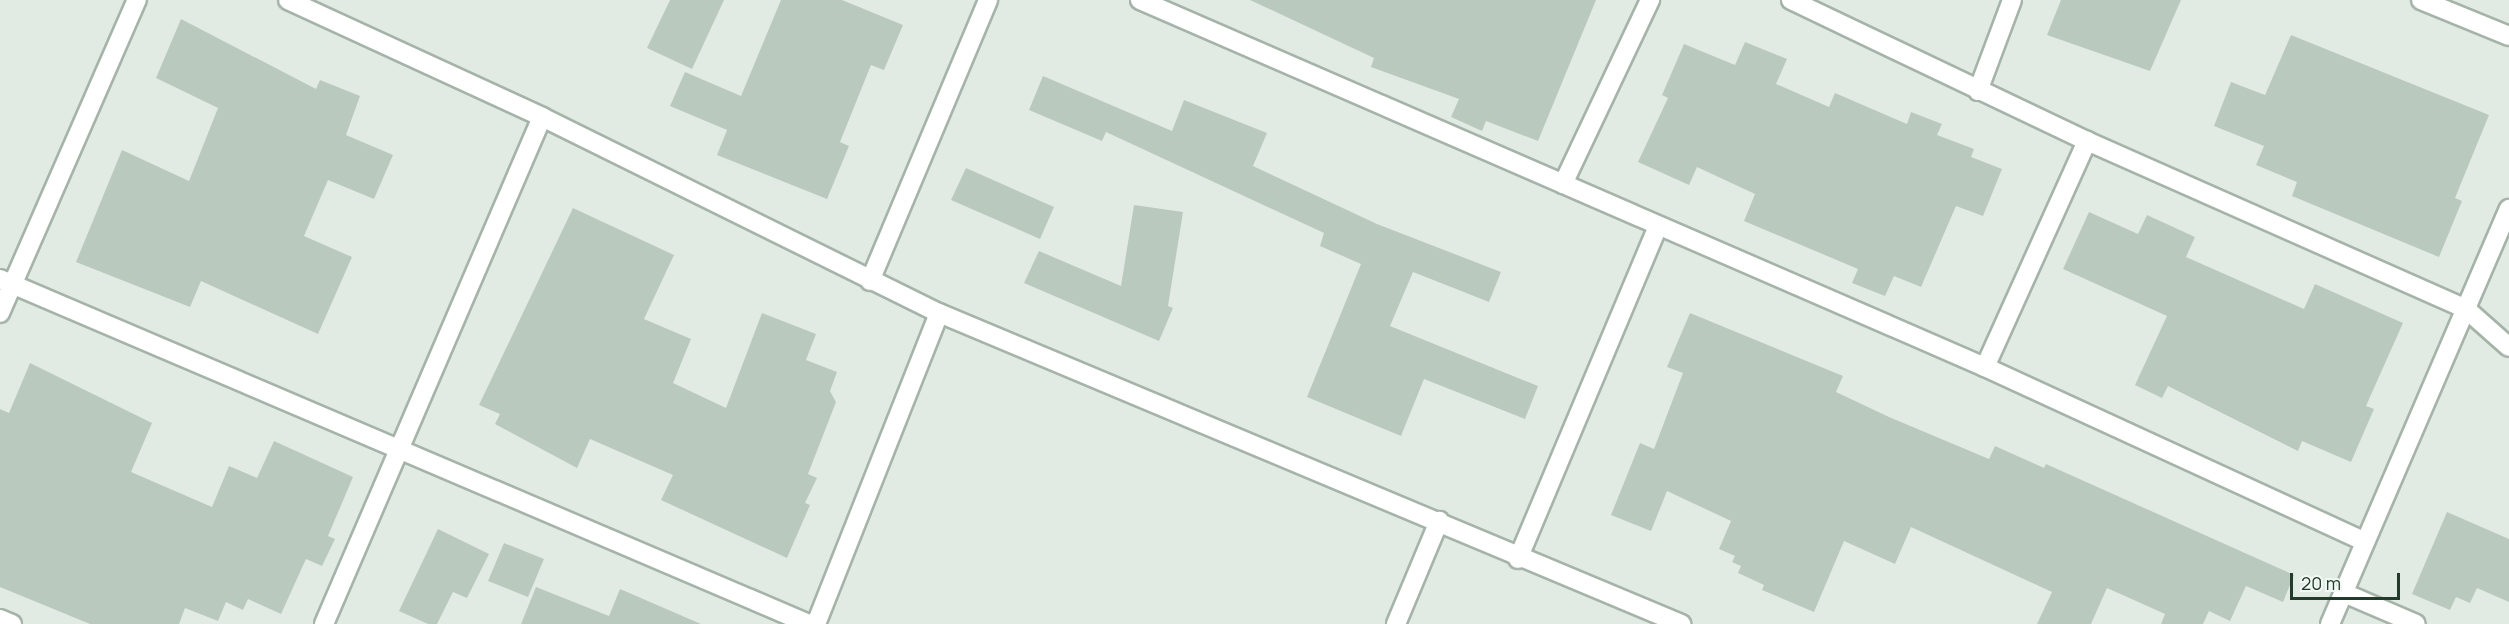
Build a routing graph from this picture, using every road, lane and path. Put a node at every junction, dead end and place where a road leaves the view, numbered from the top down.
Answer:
1 (137, 0) edge
2 (288, 0) edge
3 (988, 0) edge
4 (1140, 0) edge
5 (1650, 0) edge
6 (1791, 0) edge
7 (2012, 0) edge
8 (2421, 0) edge
9 (2509, 36) edge
10 (1978, 91) junction
11 (542, 117) junction
12 (2087, 141) junction
13 (1563, 184) junction
14 (2509, 209) edge
15 (1658, 226) junction
16 (6, 281) edge
17 (870, 281) junction
18 (2466, 309) junction
19 (0, 313) edge
20 (939, 314) junction
21 (2509, 347) edge
22 (1985, 367) junction
23 (399, 451) junction
24 (1439, 522) junction
25 (2365, 542) junction
26 (1518, 559) junction
27 (2344, 593) junction
28 (0, 619) edge
29 (12, 624) edge
30 (324, 624) edge
31 (809, 624) edge
32 (816, 624) edge
33 (1396, 624) edge
34 (1681, 624) edge
35 (2330, 624) edge
36 (2416, 624) edge

1 - 16 street
2 - 11 street
3 - 17 street
4 - 13 street
5 - 13 street
6 - 10 street
7 - 10 street
8 - 9 street
10 - 12 street
11 - 17 street
11 - 23 street
12 - 18 street
12 - 22 street
13 - 15 street
14 - 18 street
15 - 22 street
15 - 26 street
16 - 19 street
16 - 23 street
17 - 20 street
18 - 21 street
18 - 25 street
20 - 24 street
20 - 32 street
22 - 25 street
23 - 30 street
23 - 31 street
24 - 26 street
24 - 33 street
25 - 27 street
26 - 34 street
27 - 35 street
27 - 36 street
28 - 29 street

